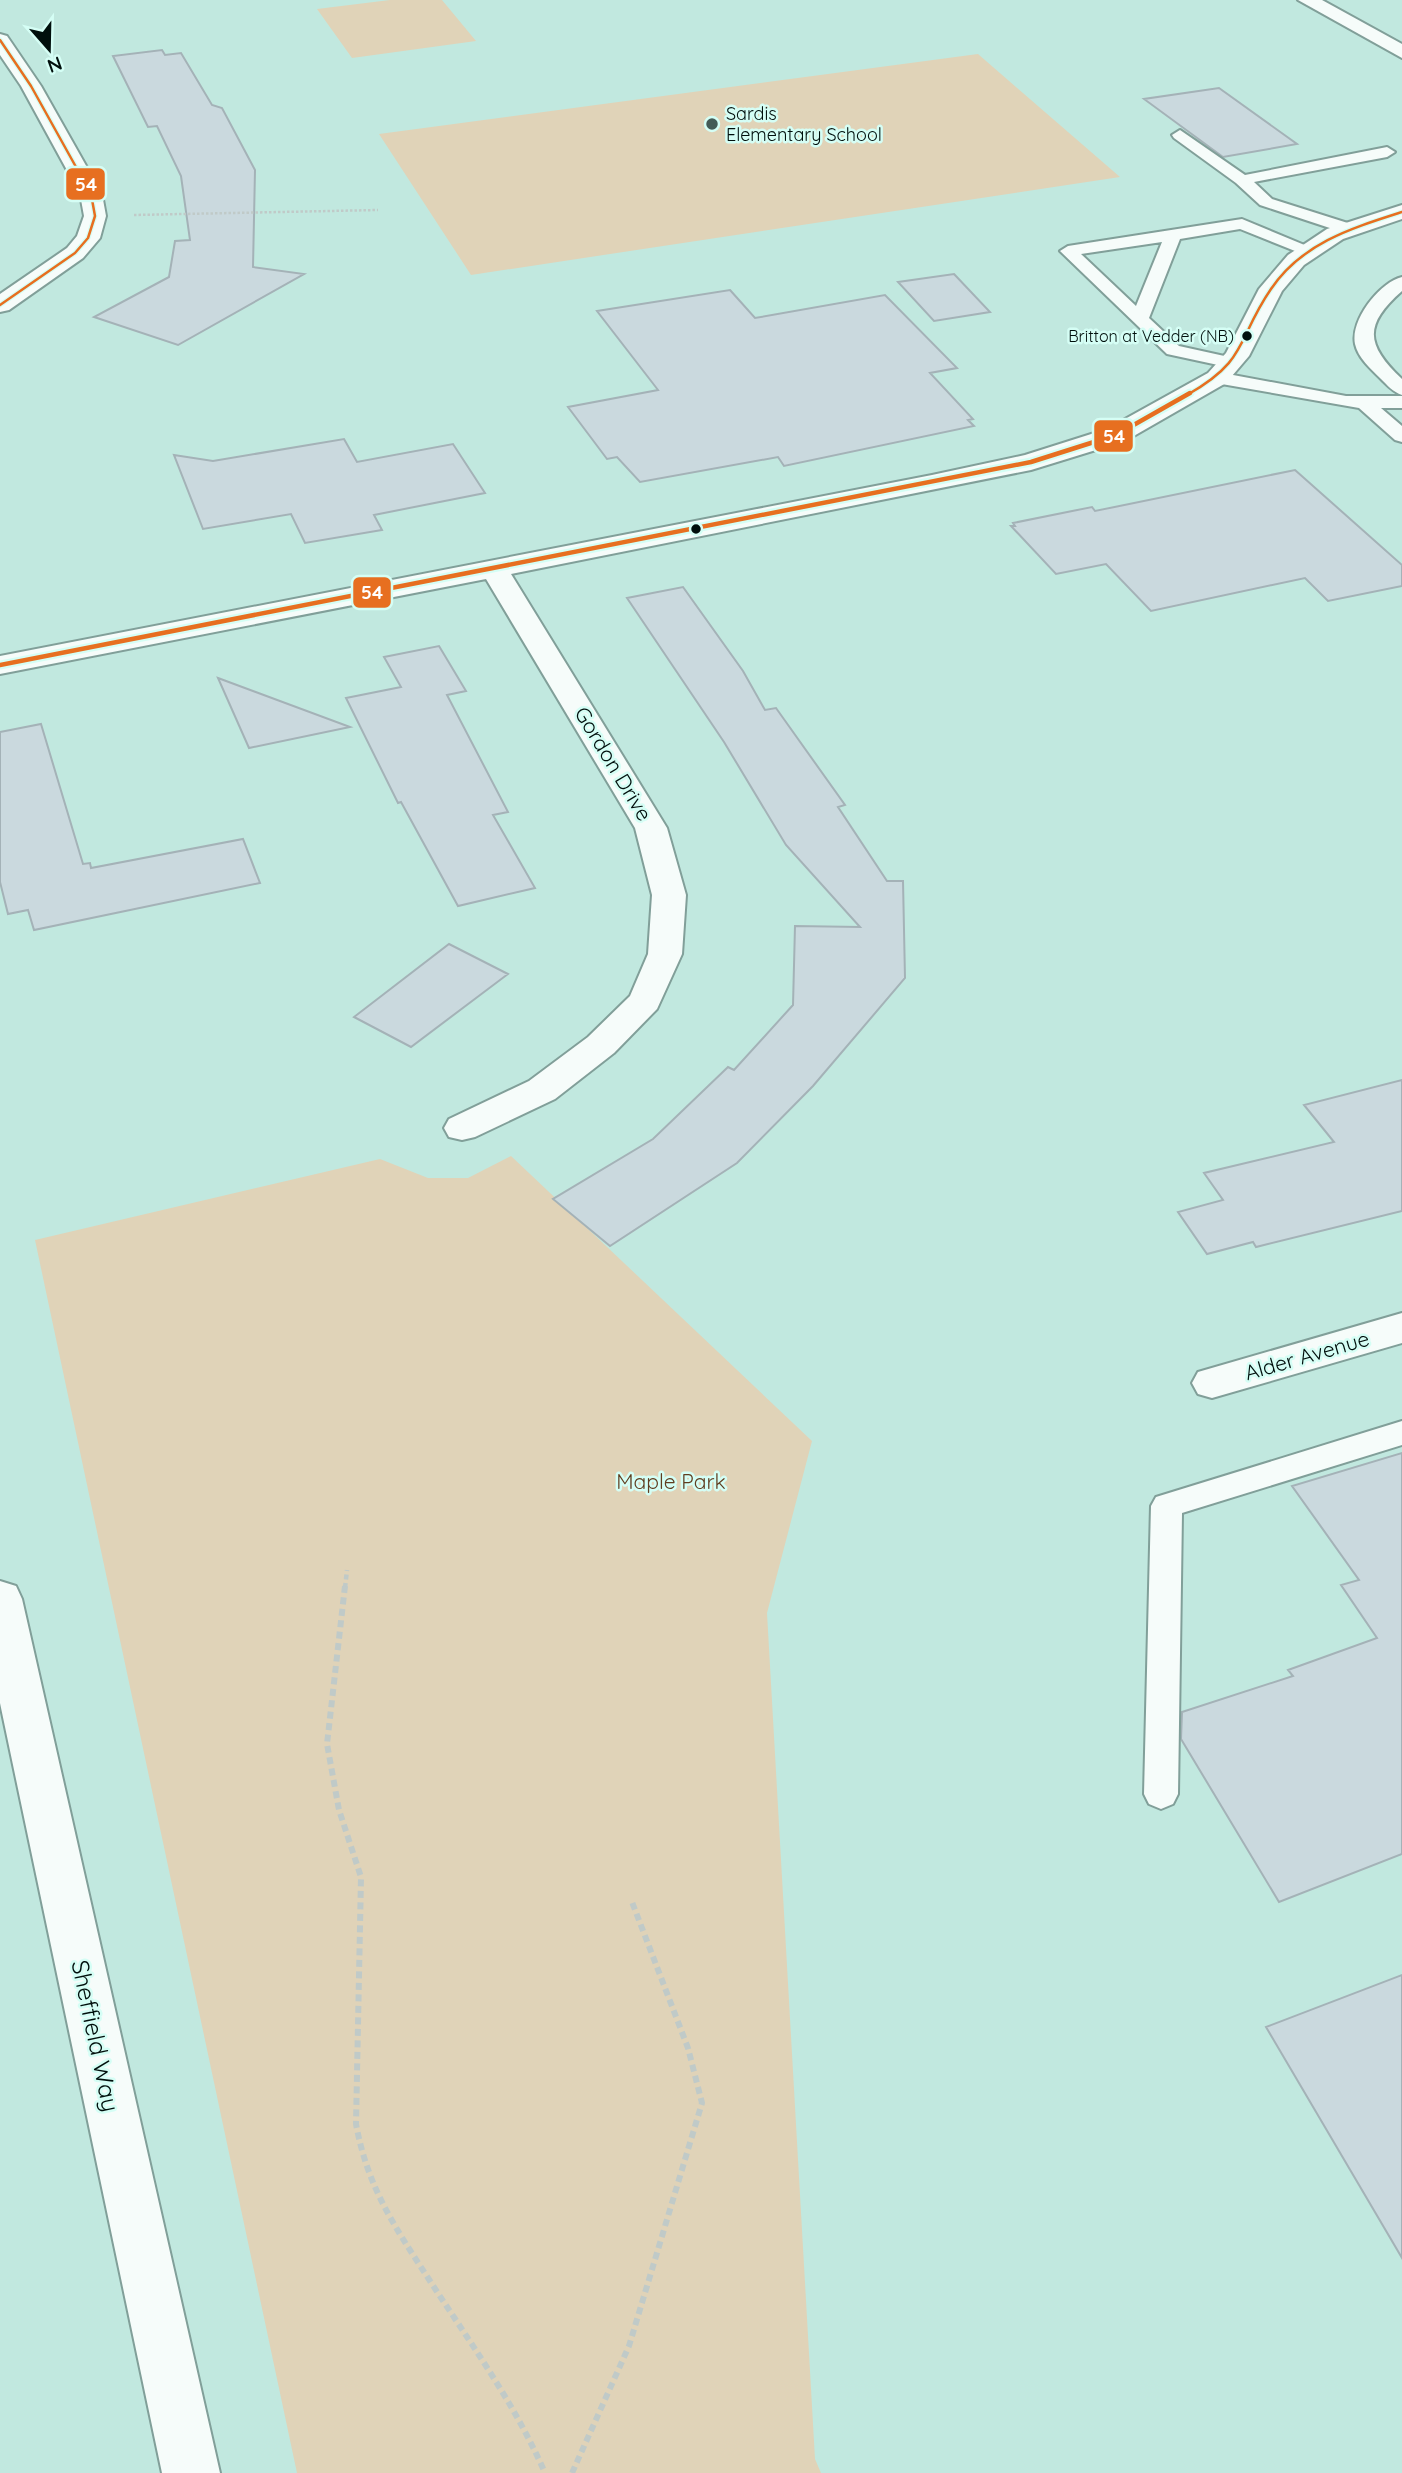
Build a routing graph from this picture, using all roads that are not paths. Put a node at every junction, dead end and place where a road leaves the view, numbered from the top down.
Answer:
1 (1308, 0) edge
2 (0, 40) edge
3 (1402, 52) edge
4 (1180, 135) dead end
5 (1387, 152) dead end
6 (1242, 180) junction
7 (1266, 202) junction
8 (1402, 212) edge
9 (1242, 224) junction
10 (1348, 229) junction
11 (1172, 234) junction
12 (1311, 250) junction
13 (1402, 282) edge
14 (0, 305) edge
15 (1140, 319) junction
16 (1225, 370) junction
17 (1402, 389) edge
18 (1402, 402) edge
19 (1365, 403) junction
20 (1402, 436) edge
21 (495, 570) junction
22 (0, 665) edge
23 (462, 1128) dead end
24 (1402, 1328) edge
25 (1212, 1383) dead end
26 (1402, 1433) edge
27 (0, 1599) edge
28 (1161, 1794) dead end
29 (191, 2473) edge

1 - 3 street
2 - 14 street
4 - 6 lane
5 - 6 lane
6 - 7 lane
7 - 9 lane
7 - 10 lane
8 - 10 street
9 - 11 lane
9 - 12 lane
10 - 12 street
11 - 15 lane
11 - 15 lane
12 - 16 street
13 - 17 lane
15 - 16 lane
16 - 19 lane
16 - 21 street
18 - 19 lane
19 - 20 lane
21 - 22 street
21 - 23 street, Gordon Drive
24 - 25 street, Alder Avenue
26 - 28 lane
27 - 29 street, Sheffield Way

